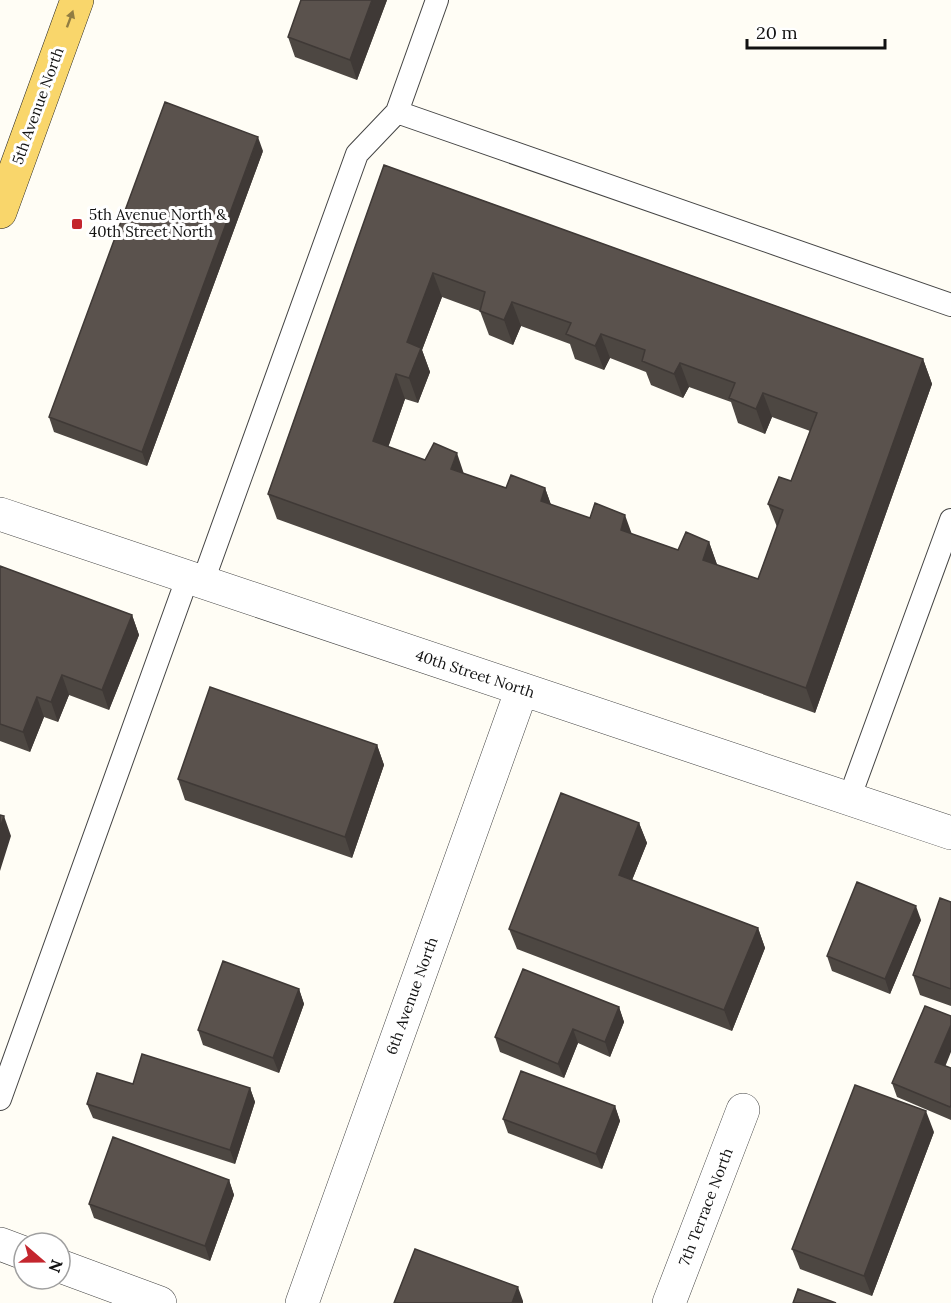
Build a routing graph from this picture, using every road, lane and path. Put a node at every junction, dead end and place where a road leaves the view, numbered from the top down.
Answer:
1 (77, 0) edge
2 (437, 0) edge
3 (397, 111) junction
4 (0, 212) edge
5 (951, 305) edge
6 (0, 514) edge
7 (951, 520) edge
8 (194, 581) junction
9 (522, 689) junction
10 (849, 799) junction
11 (951, 833) edge
12 (0, 1099) edge
13 (743, 1110) dead end
14 (72, 1270) edge
15 (160, 1303) edge
16 (302, 1303) edge
17 (669, 1303) edge

4 -> 1 main road, 5th Avenue North
2 - 3 lane
3 - 5 lane
3 - 8 lane
6 - 8 street, 40th Street North
7 - 10 lane
8 - 9 street, 40th Street North
8 - 12 lane
9 - 10 street, 40th Street North
9 - 16 street, 6th Avenue North
10 - 11 street, 40th Street North
13 - 17 street, 7th Terrace North
14 - 15 street

